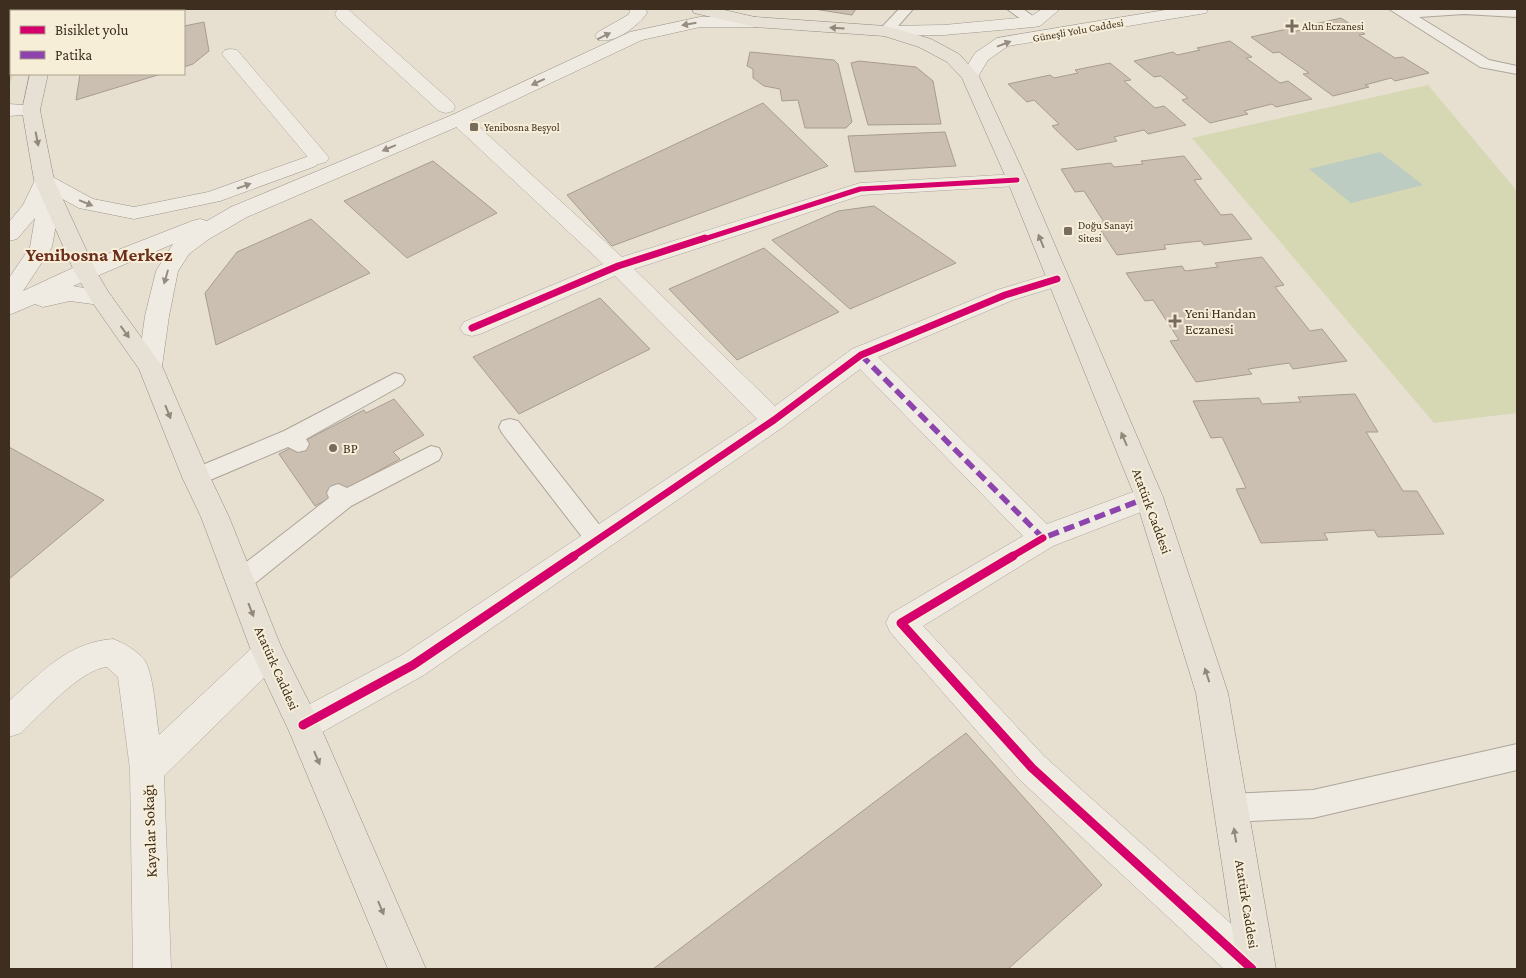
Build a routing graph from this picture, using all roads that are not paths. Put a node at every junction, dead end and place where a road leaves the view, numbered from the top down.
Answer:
1 (638, 9) edge
2 (700, 9) edge
3 (906, 9) edge
4 (1014, 9) edge
5 (1052, 9) edge
6 (1126, 9) edge
7 (1200, 9) edge
8 (1400, 11) edge
9 (1517, 13) edge
10 (343, 14) dead end
11 (755, 22) junction
12 (1034, 22) junction
13 (886, 31) junction
14 (231, 54) dead end
15 (1517, 70) edge
16 (39, 75) edge
17 (970, 76) junction
18 (9, 110) edge
19 (31, 110) junction
20 (452, 113) junction
21 (319, 158) junction
22 (44, 180) junction
23 (1017, 180) junction
24 (238, 212) junction
25 (9, 234) edge
26 (618, 266) junction
27 (85, 271) junction
28 (1057, 279) junction
29 (9, 293) edge
30 (100, 297) junction
31 (9, 307) edge
32 (9, 311) edge
33 (472, 328) dead end
34 (861, 355) junction
35 (150, 366) junction
36 (395, 380) dead end
37 (774, 420) junction
38 (510, 427) dead end
39 (431, 454) dead end
40 (196, 477) junction
41 (1149, 497) junction
42 (1043, 538) junction
43 (597, 539) junction
44 (240, 581) junction
45 (268, 653) junction
46 (9, 722) edge
47 (303, 725) junction
48 (1517, 757) edge
49 (147, 769) junction
50 (1231, 808) junction
51 (152, 969) edge
52 (407, 969) edge
53 (1252, 969) edge
54 (1257, 969) edge

20 -> 1 street
2 - 11 main road
3 - 13 lane
4 - 12 lane
5 - 12 street
6 - 12 street, Güneşli Yolu Caddesi
17 -> 7 street, Güneşli Yolu Caddesi
8 - 9 lane
8 - 15 lane
10 - 20 street
13 -> 11 main road
11 -> 20 street
12 - 13 street, Güneşli Yolu Caddesi
13 - 17 main road
14 - 21 street
16 - 19 main road
17 - 23 main road, Atatürk Caddesi
18 - 19 street
19 -> 22 main road, Atatürk Caddesi
20 - 21 street
20 -> 24 street
20 - 26 street
22 -> 21 street
22 - 25 street
22 - 27 main road, Atatürk Caddesi
22 - 29 street
23 - 26 street
28 -> 23 main road, Atatürk Caddesi
24 - 27 street
24 -> 35 street
26 - 33 street
26 - 37 street
27 - 30 main road, Atatürk Caddesi
27 - 31 street
28 - 34 street
41 -> 28 main road, Atatürk Caddesi
30 - 32 street
30 -> 35 main road, Atatürk Caddesi
34 - 37 street
34 - 42 street
35 -> 40 main road, Atatürk Caddesi
36 - 40 lane
37 - 43 street
38 - 43 lane
39 - 44 lane
40 - 44 main road, Atatürk Caddesi
41 - 42 street
50 -> 41 main road, Atatürk Caddesi
42 - 53 street
43 - 47 street
44 -> 45 main road, Atatürk Caddesi
45 - 47 main road, Atatürk Caddesi
45 - 49 street, Kayalar Sokağı
46 - 49 street
47 -> 52 main road, Atatürk Caddesi
48 - 50 lane
49 - 51 street, Kayalar Sokağı
54 -> 50 main road, Atatürk Caddesi

